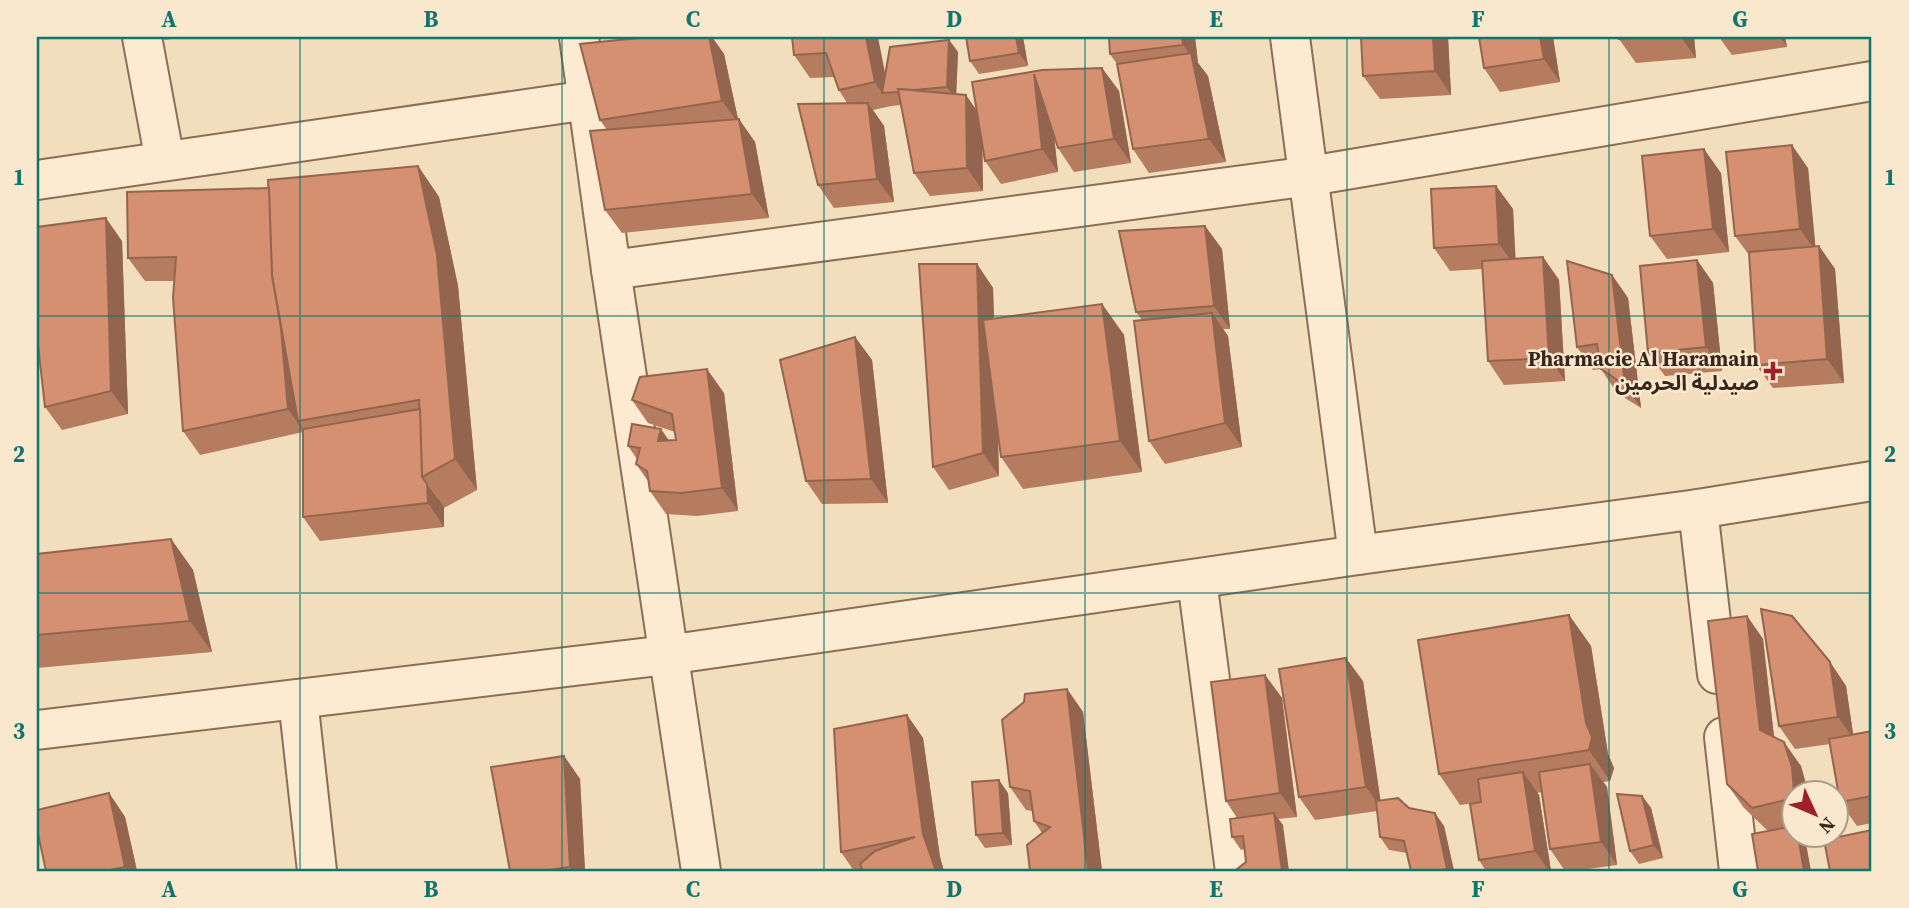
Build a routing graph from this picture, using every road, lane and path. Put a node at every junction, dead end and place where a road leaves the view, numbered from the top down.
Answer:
1 (142, 37) edge
2 (579, 37) edge
3 (1290, 37) edge
4 (1872, 81) edge
5 (588, 100) junction
6 (165, 161) junction
7 (1310, 176) junction
8 (37, 180) edge
9 (611, 270) junction
10 (1872, 481) edge
11 (1698, 509) junction
12 (1358, 555) junction
13 (1197, 580) junction
14 (667, 655) junction
15 (298, 698) junction
16 (37, 730) edge
17 (317, 871) edge
18 (701, 871) edge
19 (1235, 871) edge
20 (1739, 871) edge

1 - 6 street
2 - 5 street
3 - 7 street
4 - 7 street
5 - 6 street
5 - 9 street
6 - 8 street
7 - 9 street
7 - 12 street
9 - 14 street
10 - 11 street
11 - 12 street
11 - 20 street
12 - 13 street
13 - 14 street
13 - 19 street
14 - 15 street
14 - 18 street
15 - 16 street
15 - 17 street

